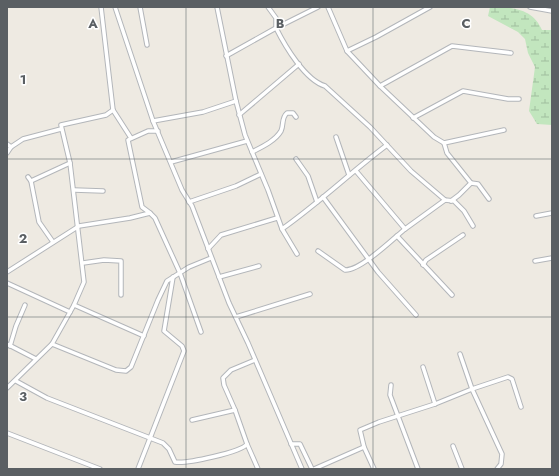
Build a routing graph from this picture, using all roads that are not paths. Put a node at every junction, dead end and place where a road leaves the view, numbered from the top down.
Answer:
1 (101, 7) edge
2 (115, 7) edge
3 (140, 7) edge
4 (217, 7) edge
5 (268, 7) edge
6 (318, 7) edge
7 (328, 7) edge
8 (430, 7) edge
9 (530, 7) edge
10 (552, 11) edge
11 (276, 28) junction
12 (147, 45) dead end
13 (347, 51) junction
14 (511, 53) dead end
15 (226, 56) junction
16 (299, 64) junction
17 (380, 86) junction
18 (519, 99) dead end
19 (236, 101) junction
20 (113, 110) junction
21 (239, 115) junction
22 (296, 117) dead end
23 (414, 118) junction
24 (153, 121) junction
25 (61, 129) junction
26 (158, 130) junction
27 (504, 130) dead end
28 (336, 137) dead end
29 (130, 138) junction
30 (247, 141) junction
31 (444, 143) junction
32 (387, 145) junction
33 (9, 146) edge
34 (252, 152) junction
35 (7, 153) edge
36 (296, 159) dead end
37 (171, 162) junction
38 (70, 163) junction
39 (356, 171) junction
40 (261, 174) junction
41 (349, 175) junction
42 (28, 177) dead end
43 (31, 181) junction
44 (471, 183) junction
45 (74, 190) junction
46 (103, 191) dead end
47 (323, 197) junction
48 (489, 199) dead end
49 (445, 200) junction
50 (450, 201) junction
51 (189, 202) junction
52 (317, 202) junction
53 (150, 212) junction
54 (552, 213) edge
55 (536, 216) dead end
56 (277, 218) junction
57 (79, 226) junction
58 (473, 226) dead end
59 (282, 228) junction
60 (405, 229) junction
61 (463, 235) dead end
62 (397, 236) junction
63 (53, 242) junction
64 (208, 250) junction
65 (318, 251) dead end
66 (297, 254) dead end
67 (211, 258) junction
68 (552, 258) edge
69 (368, 259) junction
70 (535, 261) dead end
71 (83, 263) junction
72 (423, 265) junction
73 (259, 266) dead end
74 (7, 272) edge
75 (180, 273) junction
76 (173, 277) junction
77 (219, 278) junction
78 (7, 283) edge
79 (310, 294) dead end
80 (452, 295) dead end
81 (121, 296) dead end
82 (25, 305) dead end
83 (74, 305) junction
84 (70, 312) junction
85 (416, 315) dead end
86 (236, 317) junction
87 (201, 332) dead end
88 (144, 336) junction
89 (52, 344) junction
90 (8, 345) edge
91 (460, 354) dead end
92 (36, 359) junction
93 (255, 360) junction
94 (423, 367) dead end
95 (16, 381) junction
96 (391, 385) dead end
97 (7, 388) edge
98 (472, 389) junction
99 (435, 404) junction
100 (521, 406) dead end
101 (235, 410) junction
102 (397, 416) junction
103 (192, 420) dead end
104 (7, 433) edge
105 (150, 439) junction
106 (247, 444) junction
107 (291, 444) junction
108 (453, 446) dead end
109 (364, 447) junction
110 (100, 469) edge
111 (138, 469) edge
112 (258, 469) edge
113 (302, 469) edge
114 (313, 469) edge
115 (374, 469) edge
116 (418, 469) edge
117 (462, 469) edge
118 (497, 469) edge

1 - 20 street
2 - 24 street
3 - 12 street
4 - 15 street
5 - 11 street
6 - 11 street
7 - 13 street
8 - 13 street
9 - 10 street
11 - 15 street
11 - 16 street
13 - 17 street
14 - 17 street
15 - 19 street
16 - 21 street
16 - 32 street
17 - 23 street
18 - 23 street
19 - 21 street
19 - 24 street
20 - 25 street
20 - 29 street
21 - 30 street
22 - 34 street
23 - 31 street
24 - 26 street
25 - 33 street
25 - 38 street
26 - 29 street
26 - 37 street
27 - 31 street
28 - 41 street
29 - 53 street
30 - 34 street
30 - 37 street
31 - 44 street
32 - 39 street
32 - 49 street
33 - 35 street
34 - 40 street
36 - 52 street
37 - 51 street
38 - 43 street
38 - 45 street
39 - 41 street
39 - 60 street
40 - 51 street
40 - 56 street
41 - 47 street
42 - 43 street
43 - 63 street
44 - 48 street
44 - 50 street
45 - 46 street
45 - 57 street
47 - 52 street
47 - 69 street
49 - 50 street
49 - 60 street
50 - 58 street
51 - 64 street
52 - 59 street
53 - 57 street
53 - 75 street
54 - 55 street
56 - 59 street
56 - 64 street
57 - 63 street
57 - 71 street
59 - 66 street
60 - 62 street
61 - 72 street
62 - 69 street
62 - 72 street
63 - 74 street
64 - 67 street
65 - 69 street
67 - 75 street
67 - 77 street
68 - 70 street
69 - 85 street
71 - 81 street
71 - 83 street
72 - 80 street
73 - 77 street
75 - 76 street
75 - 87 street
76 - 88 street
76 - 105 street
77 - 86 street
78 - 84 street
79 - 86 street
82 - 90 street
83 - 84 street
83 - 88 street
84 - 89 street
86 - 93 street
88 - 89 street
89 - 92 street
90 - 92 street
91 - 98 street
92 - 95 street
93 - 101 street
93 - 107 street
94 - 99 street
95 - 97 street
95 - 105 street
96 - 102 street
98 - 99 street
98 - 100 street
98 - 118 street
99 - 102 street
101 - 103 street
101 - 106 street
102 - 109 street
102 - 116 street
104 - 110 street
105 - 106 street
105 - 111 street
106 - 112 street
107 - 113 street
107 - 114 street
108 - 117 street
109 - 114 street
109 - 115 street

